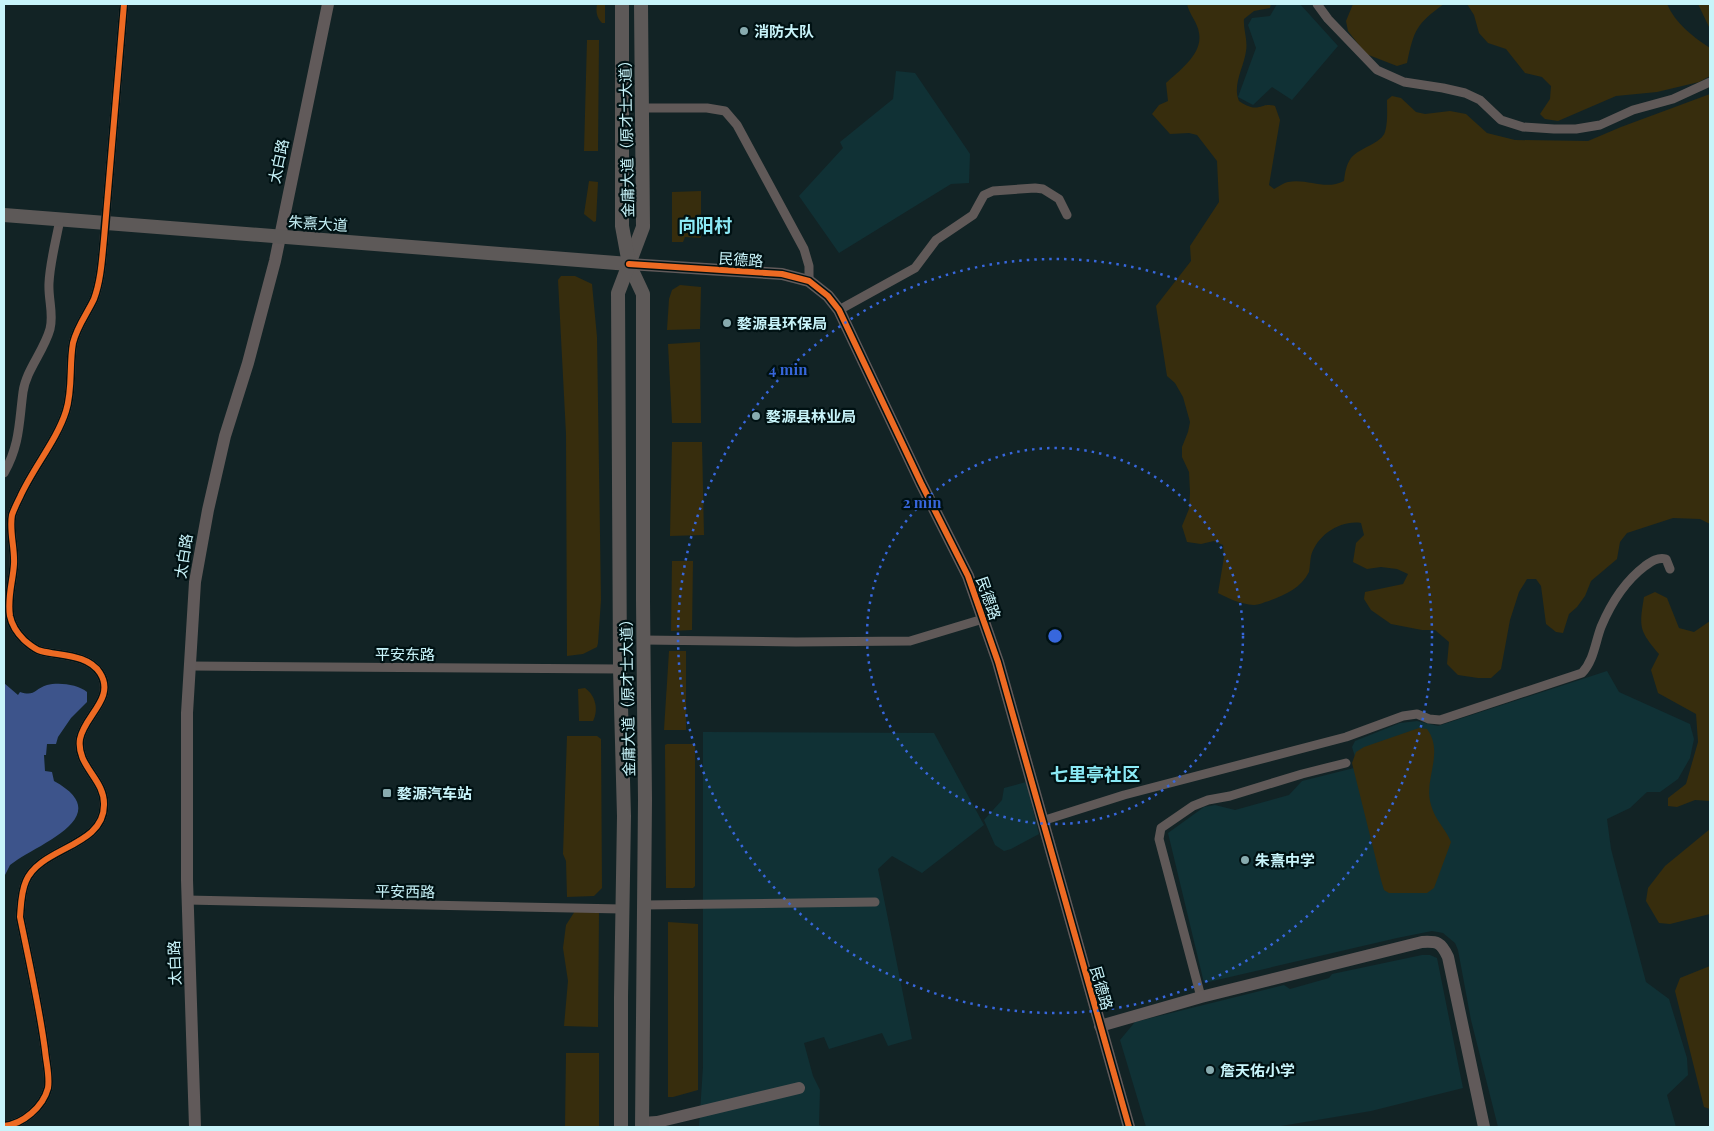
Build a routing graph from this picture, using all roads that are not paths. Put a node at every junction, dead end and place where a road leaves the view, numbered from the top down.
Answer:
1 (124, 4) edge
2 (328, 4) edge
3 (622, 4) edge
4 (641, 4) edge
5 (1317, 4) edge
6 (1710, 82) edge
7 (642, 108) junction
8 (4, 215) edge
9 (1067, 215) dead end
10 (60, 219) junction
11 (106, 223) junction
12 (278, 237) junction
13 (629, 264) junction
14 (808, 281) junction
15 (839, 310) junction
16 (4, 473) edge
17 (8, 528) edge
18 (1670, 569) dead end
19 (983, 619) junction
20 (643, 640) junction
21 (190, 666) junction
22 (620, 670) junction
23 (1346, 763) dead end
24 (1042, 821) junction
25 (187, 900) junction
26 (875, 902) dead end
27 (644, 905) junction
28 (622, 909) junction
29 (1200, 997) junction
30 (1100, 1026) junction
31 (799, 1088) dead end
32 (642, 1125) edge
33 (4, 1126) edge
34 (195, 1127) edge
35 (621, 1127) edge
36 (1129, 1127) edge
37 (1484, 1127) edge

1 - 11 street
2 - 12 street, 太白路
3 - 13 main road, 金庸大道（原才士大道）
4 - 7 main road, 金庸大道（原才士大道）
5 - 6 street
7 - 13 main road, 金庸大道（原才士大道）
7 - 14 street
8 - 10 main road, 朱熹大道
9 - 15 street
10 - 11 main road, 朱熹大道
10 - 16 street
11 - 12 main road, 朱熹大道
11 - 17 street
12 - 13 main road, 朱熹大道
12 - 21 street, 太白路
13 - 14 street, 民德路
13 - 20 main road, 金庸大道（原才士大道）
13 - 22 main road, 金庸大道（原才士大道）
14 - 15 street, 民德路
15 - 19 street, 民德路
17 - 33 street
18 - 24 street
19 - 20 street
19 - 24 street, 民德路
20 - 27 main road, 金庸大道（原才士大道）
21 - 22 street, 平安东路
21 - 25 street, 太白路
22 - 28 main road, 金庸大道（原才士大道）
23 - 29 street
24 - 30 street, 民德路
25 - 28 street, 平安西路
25 - 34 street, 太白路
26 - 27 street
27 - 32 main road, 金庸大道（原才士大道）
28 - 35 main road, 金庸大道（原才士大道）
29 - 30 street
29 - 37 street
30 - 36 street, 民德路
31 - 32 street

